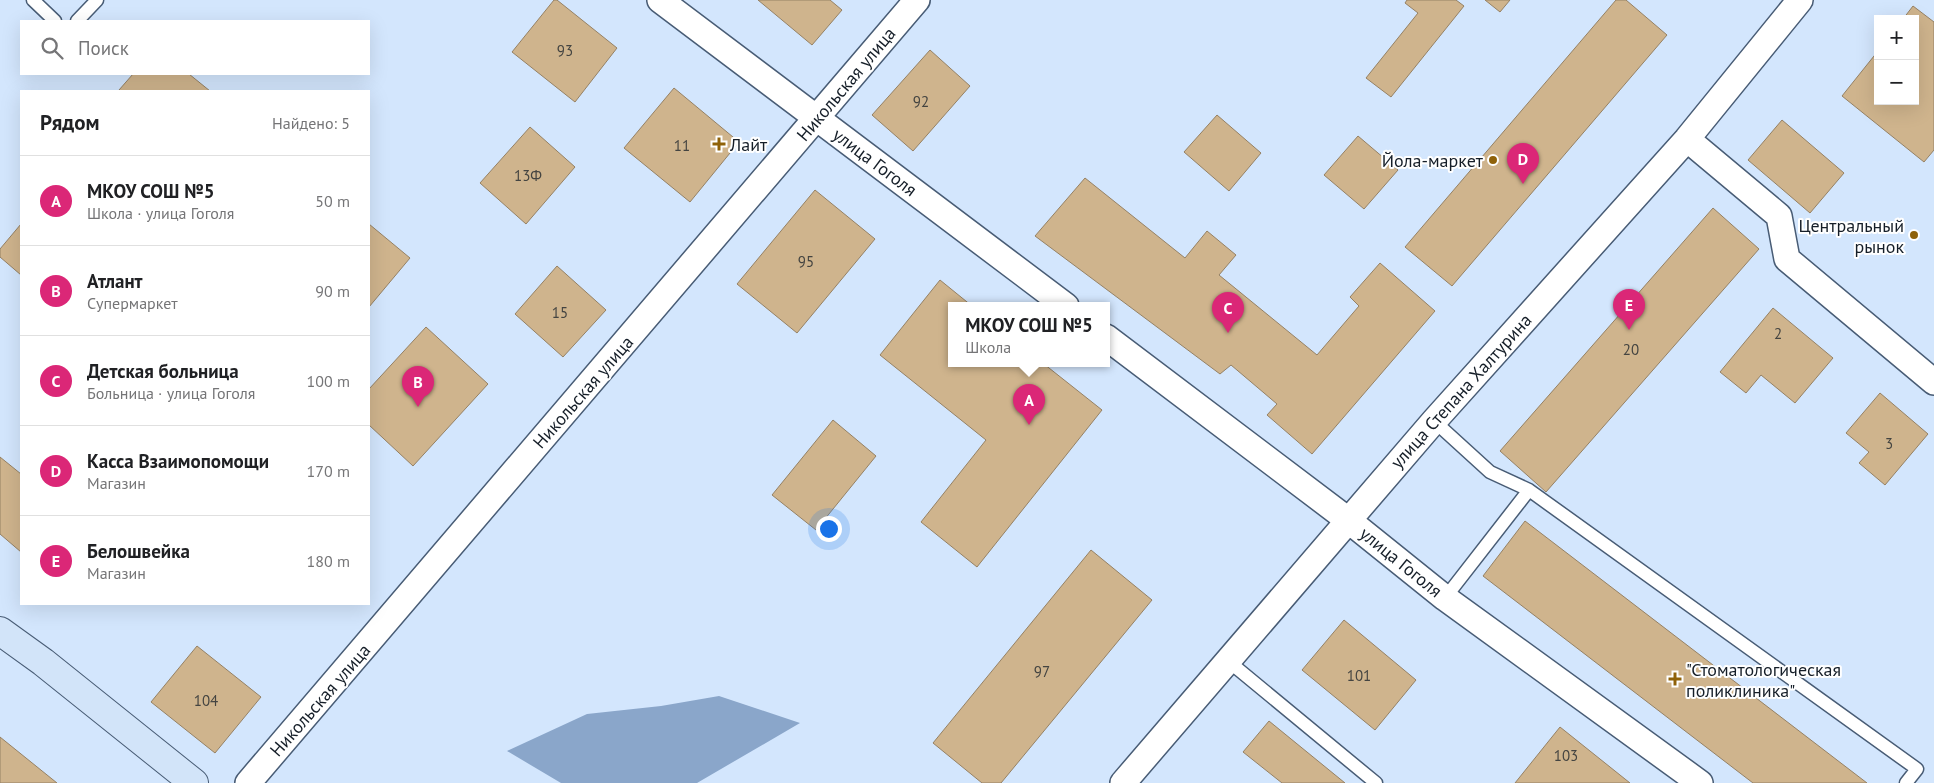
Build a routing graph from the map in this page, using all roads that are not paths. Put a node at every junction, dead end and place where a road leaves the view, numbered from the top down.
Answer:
1 (33, 0) edge
2 (97, 0) edge
3 (660, 0) edge
4 (917, 0) edge
5 (1800, 0) edge
6 (54, 20) edge
7 (78, 20) edge
8 (817, 118) junction
9 (1687, 139) junction
10 (1061, 302) edge
11 (1110, 340) edge
12 (1934, 382) edge
13 (1434, 421) junction
14 (1529, 490) junction
15 (1348, 520) junction
16 (1445, 598) junction
17 (0, 630) edge
18 (1228, 660) junction
19 (194, 783) edge
20 (248, 783) edge
21 (1123, 783) edge
22 (1376, 783) edge
23 (1700, 783) edge
24 (1906, 783) edge

1 - 6 lane
2 - 7 lane
3 - 8 street, улица Гоголя
4 - 8 street, Никольская улица
5 - 9 street, улица Степана Халтурина
8 - 10 street, улица Гоголя
8 - 20 street, Никольская улица
9 - 12 street
9 - 13 street, улица Степана Халтурина
11 - 15 street, улица Гоголя
13 - 14 lane
13 - 15 street, улица Степана Халтурина
14 - 16 lane
14 - 24 lane
15 - 16 street, улица Гоголя
15 - 18 street, улица Степана Халтурина
16 - 23 street, улица Гоголя
17 - 19 main road
18 - 21 street, улица Степана Халтурина
18 - 22 lane

